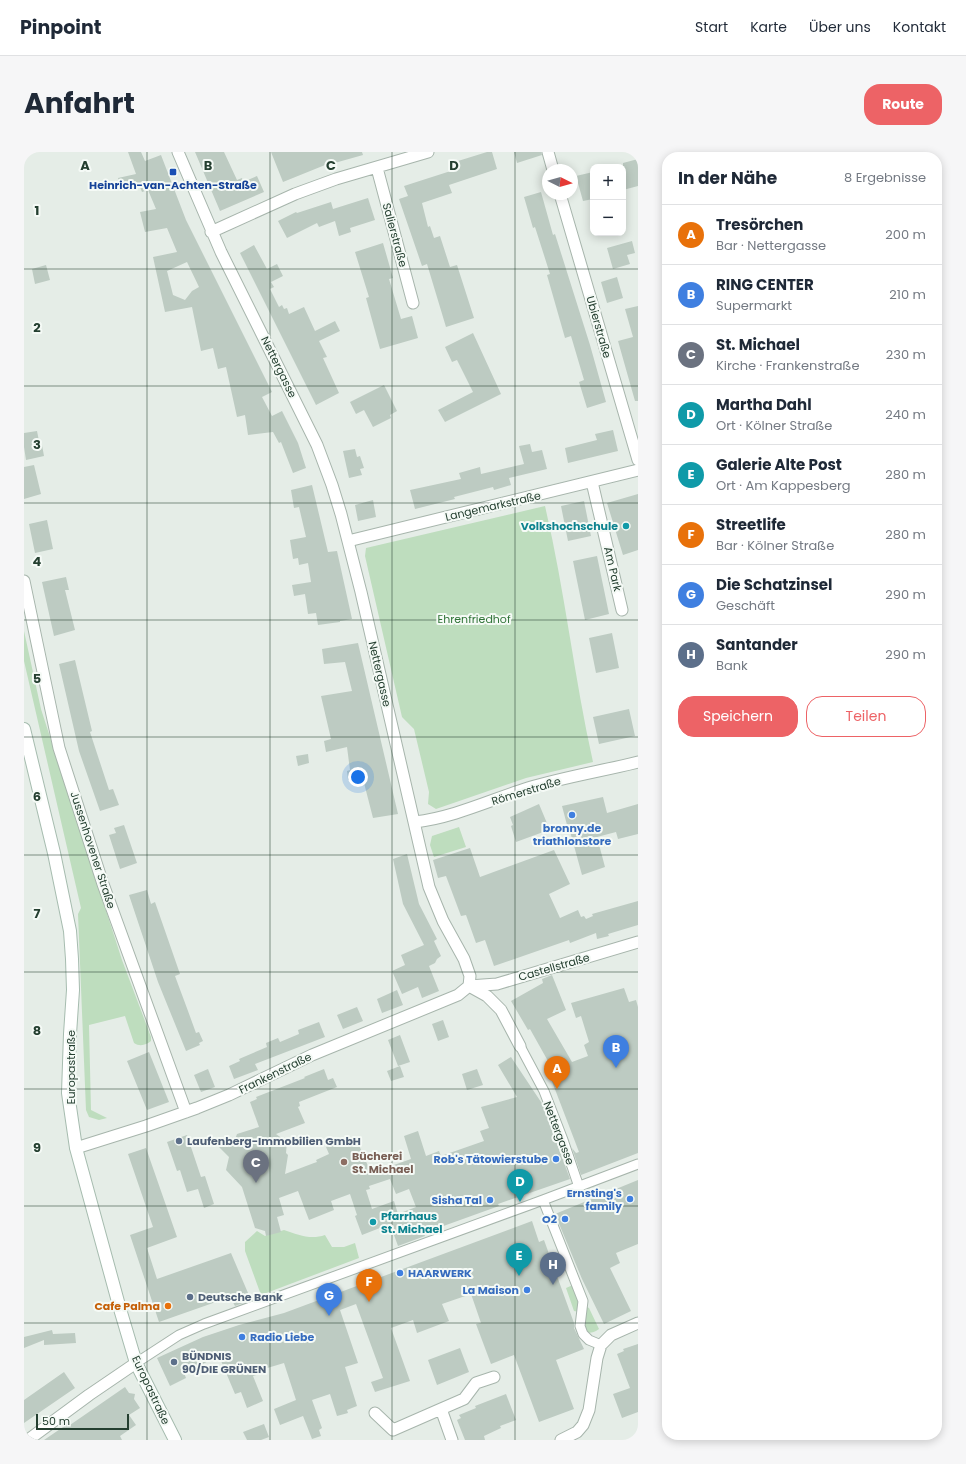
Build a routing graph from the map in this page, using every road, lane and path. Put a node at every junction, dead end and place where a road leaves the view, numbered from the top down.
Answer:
1 (178, 152) edge
2 (428, 152) edge
3 (548, 152) edge
4 (551, 164) edge
5 (377, 168) junction
6 (562, 200) edge
7 (211, 232) junction
8 (413, 303) dead end
9 (638, 460) edge
10 (638, 470) edge
11 (592, 482) junction
12 (348, 541) junction
13 (24, 581) edge
14 (622, 610) dead end
15 (24, 729) edge
16 (638, 762) edge
17 (415, 822) junction
18 (638, 942) edge
19 (468, 986) junction
20 (520, 1046) joint
21 (186, 1112) junction
22 (76, 1148) junction
23 (638, 1164) edge
24 (579, 1187) junction
25 (543, 1200) junction
26 (638, 1323) edge
27 (601, 1346) junction
28 (136, 1363) junction
29 (494, 1377) dead end
30 (441, 1409) junction
31 (375, 1413) dead end
32 (28, 1440) edge
33 (175, 1440) edge
34 (452, 1440) edge
35 (561, 1440) edge

1 - 7 street, Nettergasse
2 - 5 street
3 - 4 street
5 - 7 street
5 - 8 street, Salierstraße
6 - 9 street, Ubierstraße
7 - 12 street, Nettergasse
10 - 11 street, Langemarkstraße
11 - 12 street, Langemarkstraße
11 - 14 street, Am Park
12 - 17 street, Nettergasse
13 - 21 street, Jussenhovener Straße
15 - 22 main road, Europastraße
16 - 17 street, Römerstraße
17 - 19 street, Nettergasse
18 - 19 street, Castellstraße
19 - 20 street, Nettergasse
19 - 21 street, Frankenstraße
20 - 24 street, Nettergasse
21 - 22 street, Frankenstraße
22 - 28 main road, Europastraße
23 - 24 street
24 - 25 street
25 - 27 street
25 - 28 street
26 - 27 street
27 - 35 street
28 - 32 street
28 - 33 main road, Europastraße
29 - 30 street
30 - 31 street
30 - 34 street

